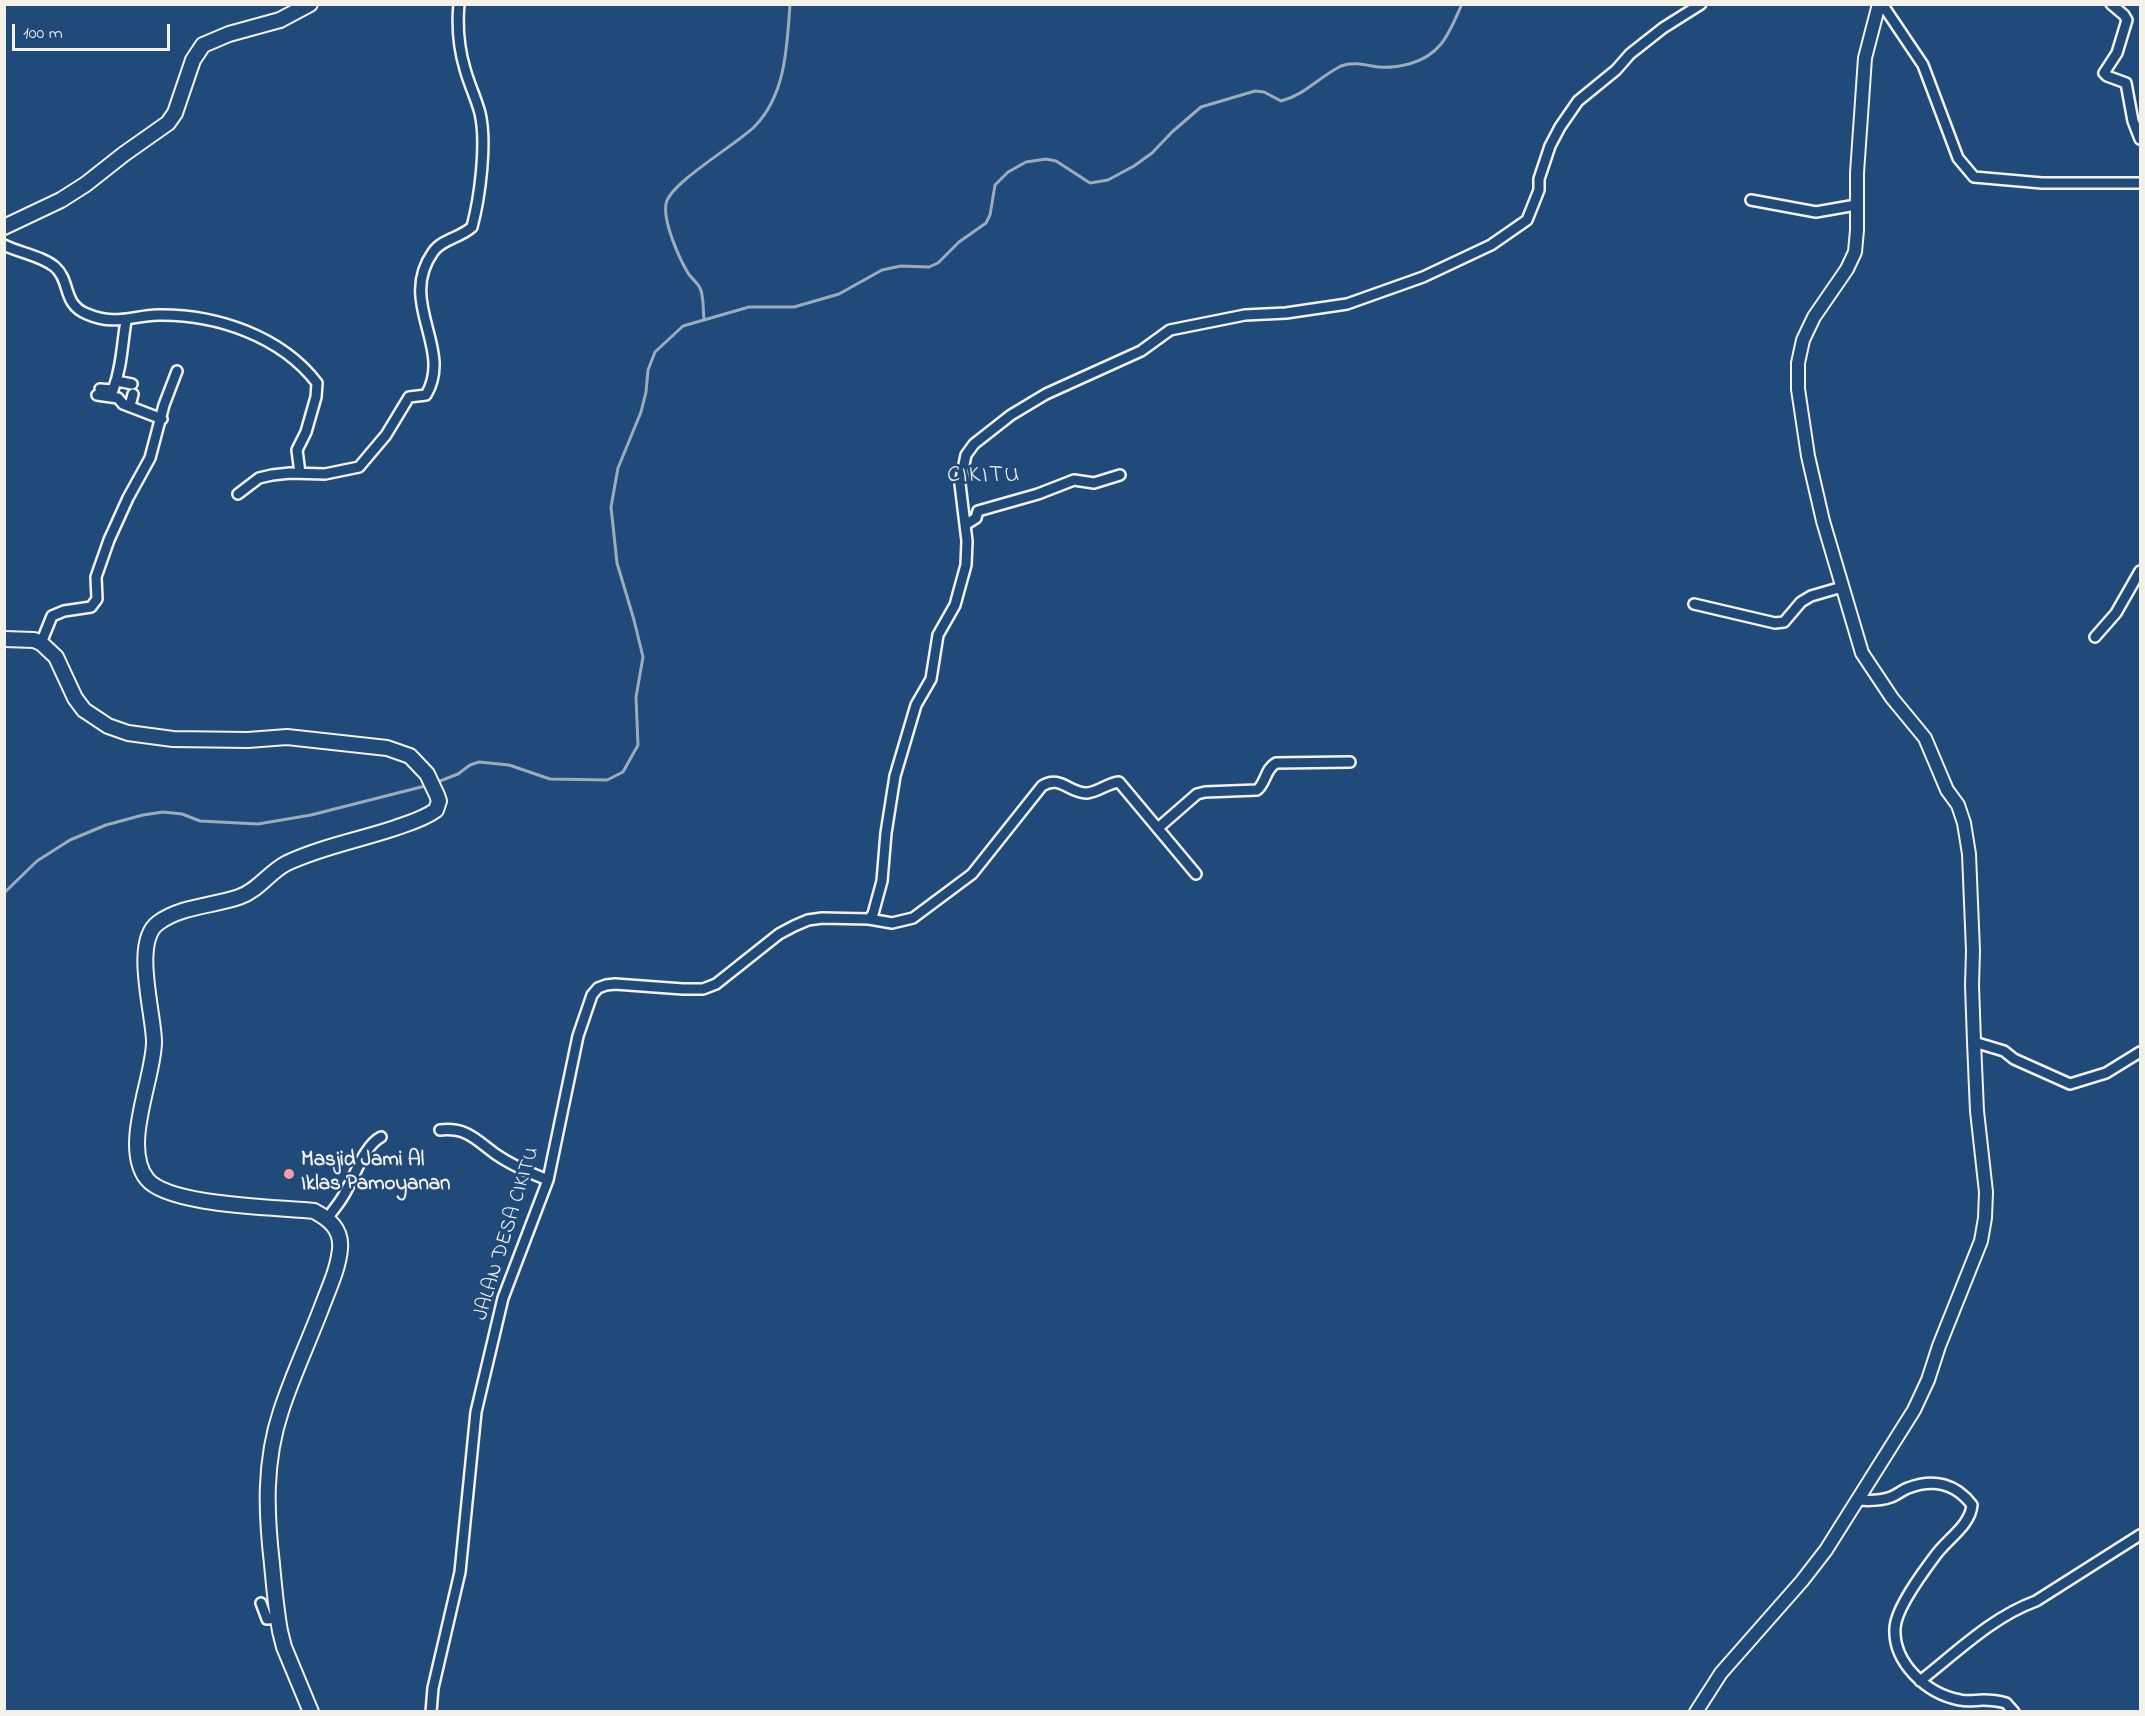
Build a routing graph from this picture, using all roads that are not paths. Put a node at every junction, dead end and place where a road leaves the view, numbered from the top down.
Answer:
1 (310, 4) edge
2 (459, 4) edge
3 (1701, 4) edge
4 (1881, 4) edge
5 (2111, 4) edge
6 (2140, 139) edge
7 (2140, 183) edge
8 (1751, 200) dead end
9 (1856, 205) junction
10 (4, 227) edge
11 (4, 245) edge
12 (126, 321) junction
13 (177, 370) dead end
14 (117, 381) junction
15 (132, 384) dead end
16 (133, 394) dead end
17 (130, 406) junction
18 (162, 419) junction
19 (300, 473) junction
20 (1120, 475) dead end
21 (238, 494) dead end
22 (964, 525) junction
23 (2140, 571) edge
24 (1842, 587) junction
25 (1694, 604) dead end
26 (2095, 638) dead end
27 (4, 639) edge
28 (42, 643) junction
29 (1350, 762) dead end
30 (1158, 828) junction
31 (1196, 874) dead end
32 (868, 919) junction
33 (1974, 1042) junction
34 (2140, 1052) edge
35 (440, 1130) dead end
36 (381, 1137) dead end
37 (548, 1180) junction
38 (328, 1218) junction
39 (1858, 1500) junction
40 (2140, 1535) edge
41 (261, 1603) dead end
42 (278, 1618) junction
43 (1920, 1681) junction
44 (311, 1712) edge
45 (431, 1712) edge
46 (1696, 1712) edge
47 (2014, 1712) edge

1 - 10 main road
2 - 19 street
3 - 22 street
4 - 7 street
4 - 9 street
5 - 6 street
8 - 9 street
9 - 24 street
11 - 12 street
12 - 14 street
12 - 19 street
13 - 18 street
14 - 15 street
14 - 17 street
16 - 17 street
17 - 18 street
18 - 28 street
19 - 21 street
20 - 22 street
22 - 32 street
23 - 26 street
24 - 25 street
24 - 33 street
27 - 28 main road
28 - 38 main road
29 - 30 street
30 - 31 street
30 - 32 street
32 - 37 street, JALAN DESA CIKITU
33 - 34 street
33 - 39 street
35 - 37 street
36 - 38 street
37 - 45 street, JALAN DESA CIKITU
38 - 42 main road
39 - 43 street
39 - 46 street
40 - 43 street
41 - 42 street
42 - 44 main road
43 - 47 street

